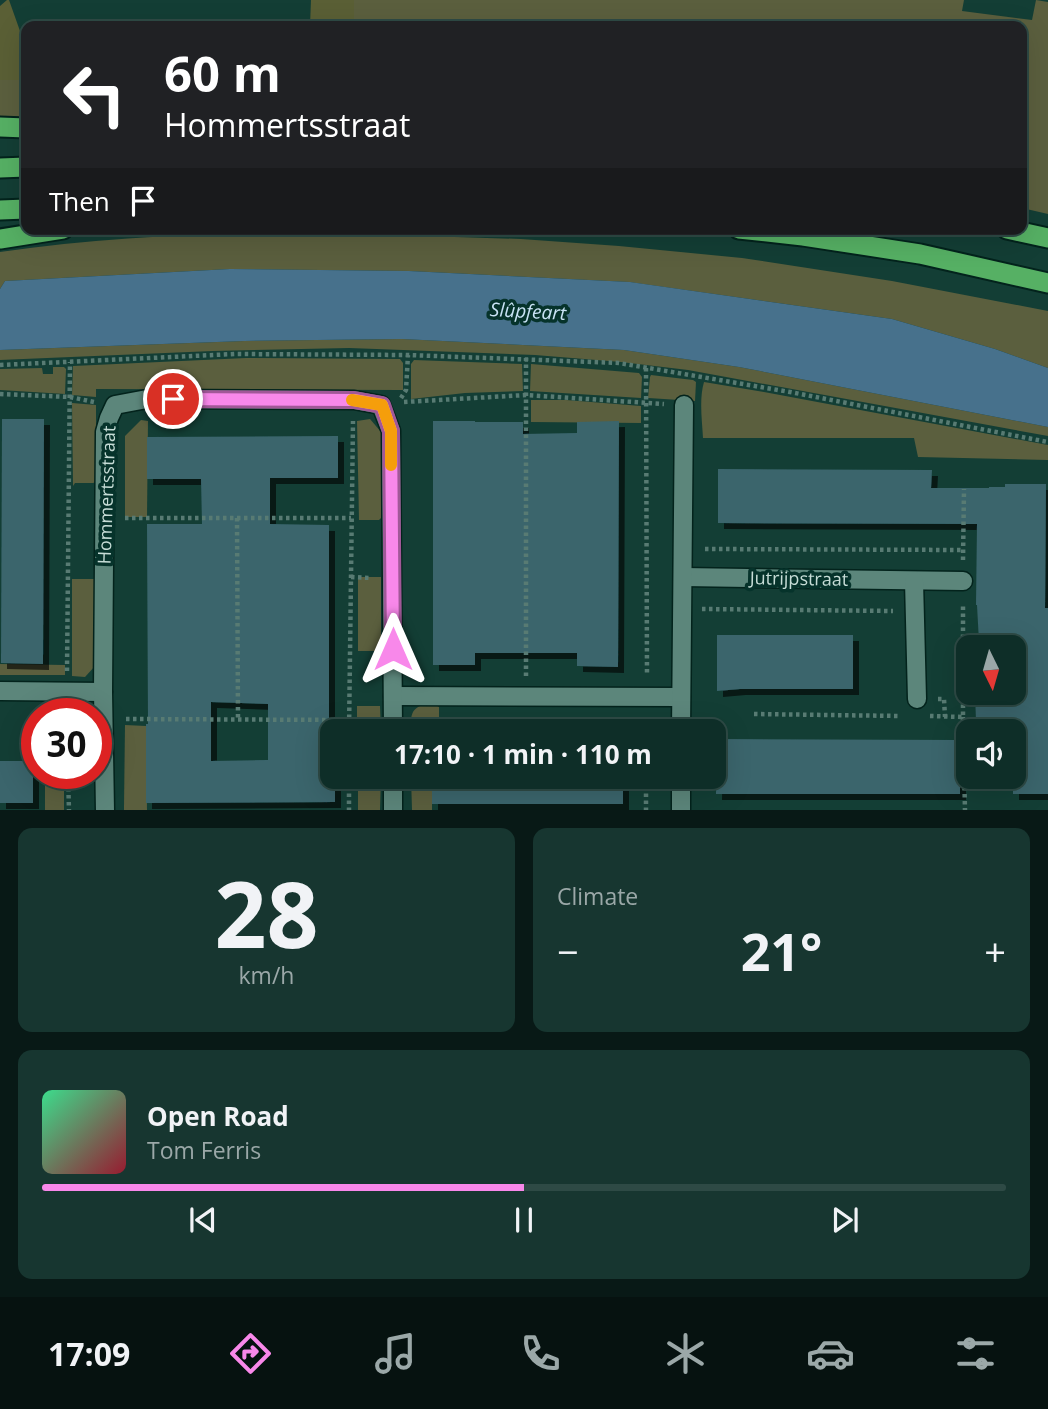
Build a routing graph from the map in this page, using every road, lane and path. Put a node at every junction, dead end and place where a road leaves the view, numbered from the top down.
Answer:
1 (0, 127) edge
2 (21, 128) edge
3 (0, 167) edge
4 (21, 167) edge
5 (21, 209) edge
6 (0, 210) edge
7 (1027, 233) edge
8 (25, 235) edge
9 (794, 235) edge
10 (1048, 238) edge
11 (0, 239) edge
12 (1048, 283) edge
13 (408, 355) junction
14 (526, 358) junction
15 (71, 362) junction
16 (0, 365) edge
17 (646, 368) junction
18 (0, 394) edge
19 (526, 395) junction
20 (70, 397) junction
21 (354, 400) junction
22 (645, 403) junction
23 (389, 404) junction
24 (115, 405) junction
25 (684, 405) joint
26 (1048, 442) edge
27 (104, 518) junction
28 (237, 518) junction
29 (351, 518) junction
30 (683, 549) junction
31 (963, 550) dead end
32 (683, 577) junction
33 (915, 581) junction
34 (963, 581) dead end
35 (683, 609) junction
36 (915, 611) junction
37 (0, 691) edge
38 (66, 692) junction
39 (103, 692) junction
40 (393, 696) junction
41 (526, 697) junction
42 (647, 697) junction
43 (681, 697) junction
44 (103, 698) edge
45 (917, 699) dead end
46 (962, 717) dead end
47 (112, 719) edge
48 (349, 719) edge
49 (393, 719) edge
50 (646, 719) edge
51 (681, 719) edge
52 (239, 720) junction
53 (320, 720) edge
54 (68, 789) edge
55 (105, 789) edge
56 (349, 789) edge
57 (393, 789) edge
58 (646, 789) edge
59 (681, 789) edge
60 (69, 810) edge
61 (105, 810) edge
62 (349, 810) edge
63 (393, 810) edge
64 (646, 810) edge
65 (681, 810) edge
66 (965, 810) edge

1 - 2 highway
3 - 4 highway
5 - 6 highway
7 - 10 highway
8 - 11 highway
9 - 12 highway
13 - 14 path
13 - 15 path
13 - 23 path
14 - 17 path
14 - 19 path
15 - 16 path
15 - 20 path
17 - 22 path
17 - 26 path
18 - 20 path
19 - 22 path
19 - 23 path
19 - 41 path
20 - 24 path
20 - 38 path
21 - 23 street, Hommertsstraat
21 - 24 street, Hommertsstraat
21 - 29 path
22 - 25 path
22 - 42 path
23 - 40 street
24 - 27 street, Hommertsstraat
25 - 30 street
27 - 28 path
27 - 39 street, Hommertsstraat
28 - 29 path
28 - 52 path
29 - 48 path
30 - 31 path
30 - 32 street
32 - 33 street, Jutrijpstraat
32 - 35 street
33 - 34 street, Jutrijpstraat
33 - 36 street
35 - 36 path
35 - 43 street
36 - 45 street
37 - 38 street
38 - 39 street
39 - 44 street, Hommertsstraat
40 - 41 street
40 - 49 street
41 - 42 street
42 - 43 street
42 - 50 path
43 - 51 street
46 - 66 path
47 - 52 path
52 - 53 path
54 - 60 path
55 - 61 street, Hommertsstraat
56 - 62 path
57 - 63 street
58 - 64 path
59 - 65 street

